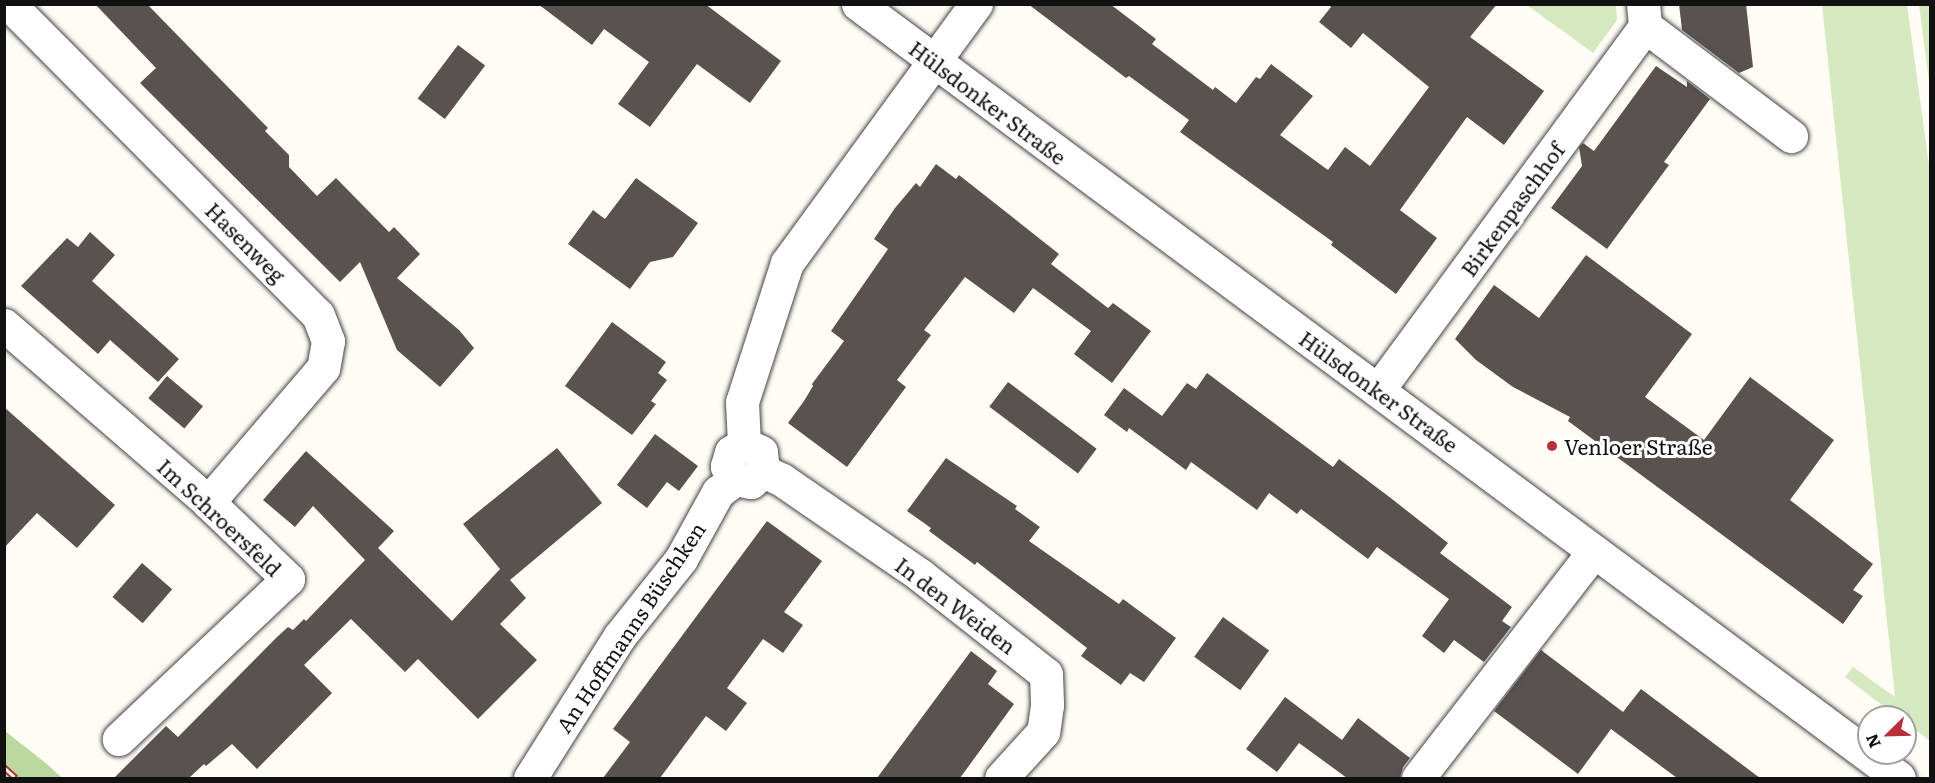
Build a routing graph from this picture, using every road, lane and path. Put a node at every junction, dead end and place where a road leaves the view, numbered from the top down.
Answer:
1 (9, 4) edge
2 (858, 4) edge
3 (976, 4) edge
4 (1644, 15) edge
5 (934, 62) junction
6 (1791, 135) dead end
7 (4, 325) edge
8 (1378, 390) junction
9 (749, 475) junction
10 (208, 502) junction
11 (1594, 551) junction
12 (119, 739) dead end
13 (530, 778) edge
14 (1000, 778) edge
15 (1418, 778) edge
16 (1899, 778) edge

1 - 10 street, Hasenweg
2 - 5 street, Hülsdonker Straße
3 - 5 street
4 - 6 street, Birkenpaschhof
4 - 8 street, Birkenpaschhof
5 - 8 street, Hülsdonker Straße
5 - 9 street
7 - 10 street, Im Schroersfeld
8 - 11 street, Hülsdonker Straße
9 - 13 street, An Hoffmanns Büschken
9 - 14 street, In den Weiden
10 - 12 street, Im Schroersfeld
11 - 15 street
11 - 16 street, Hülsdonker Straße

